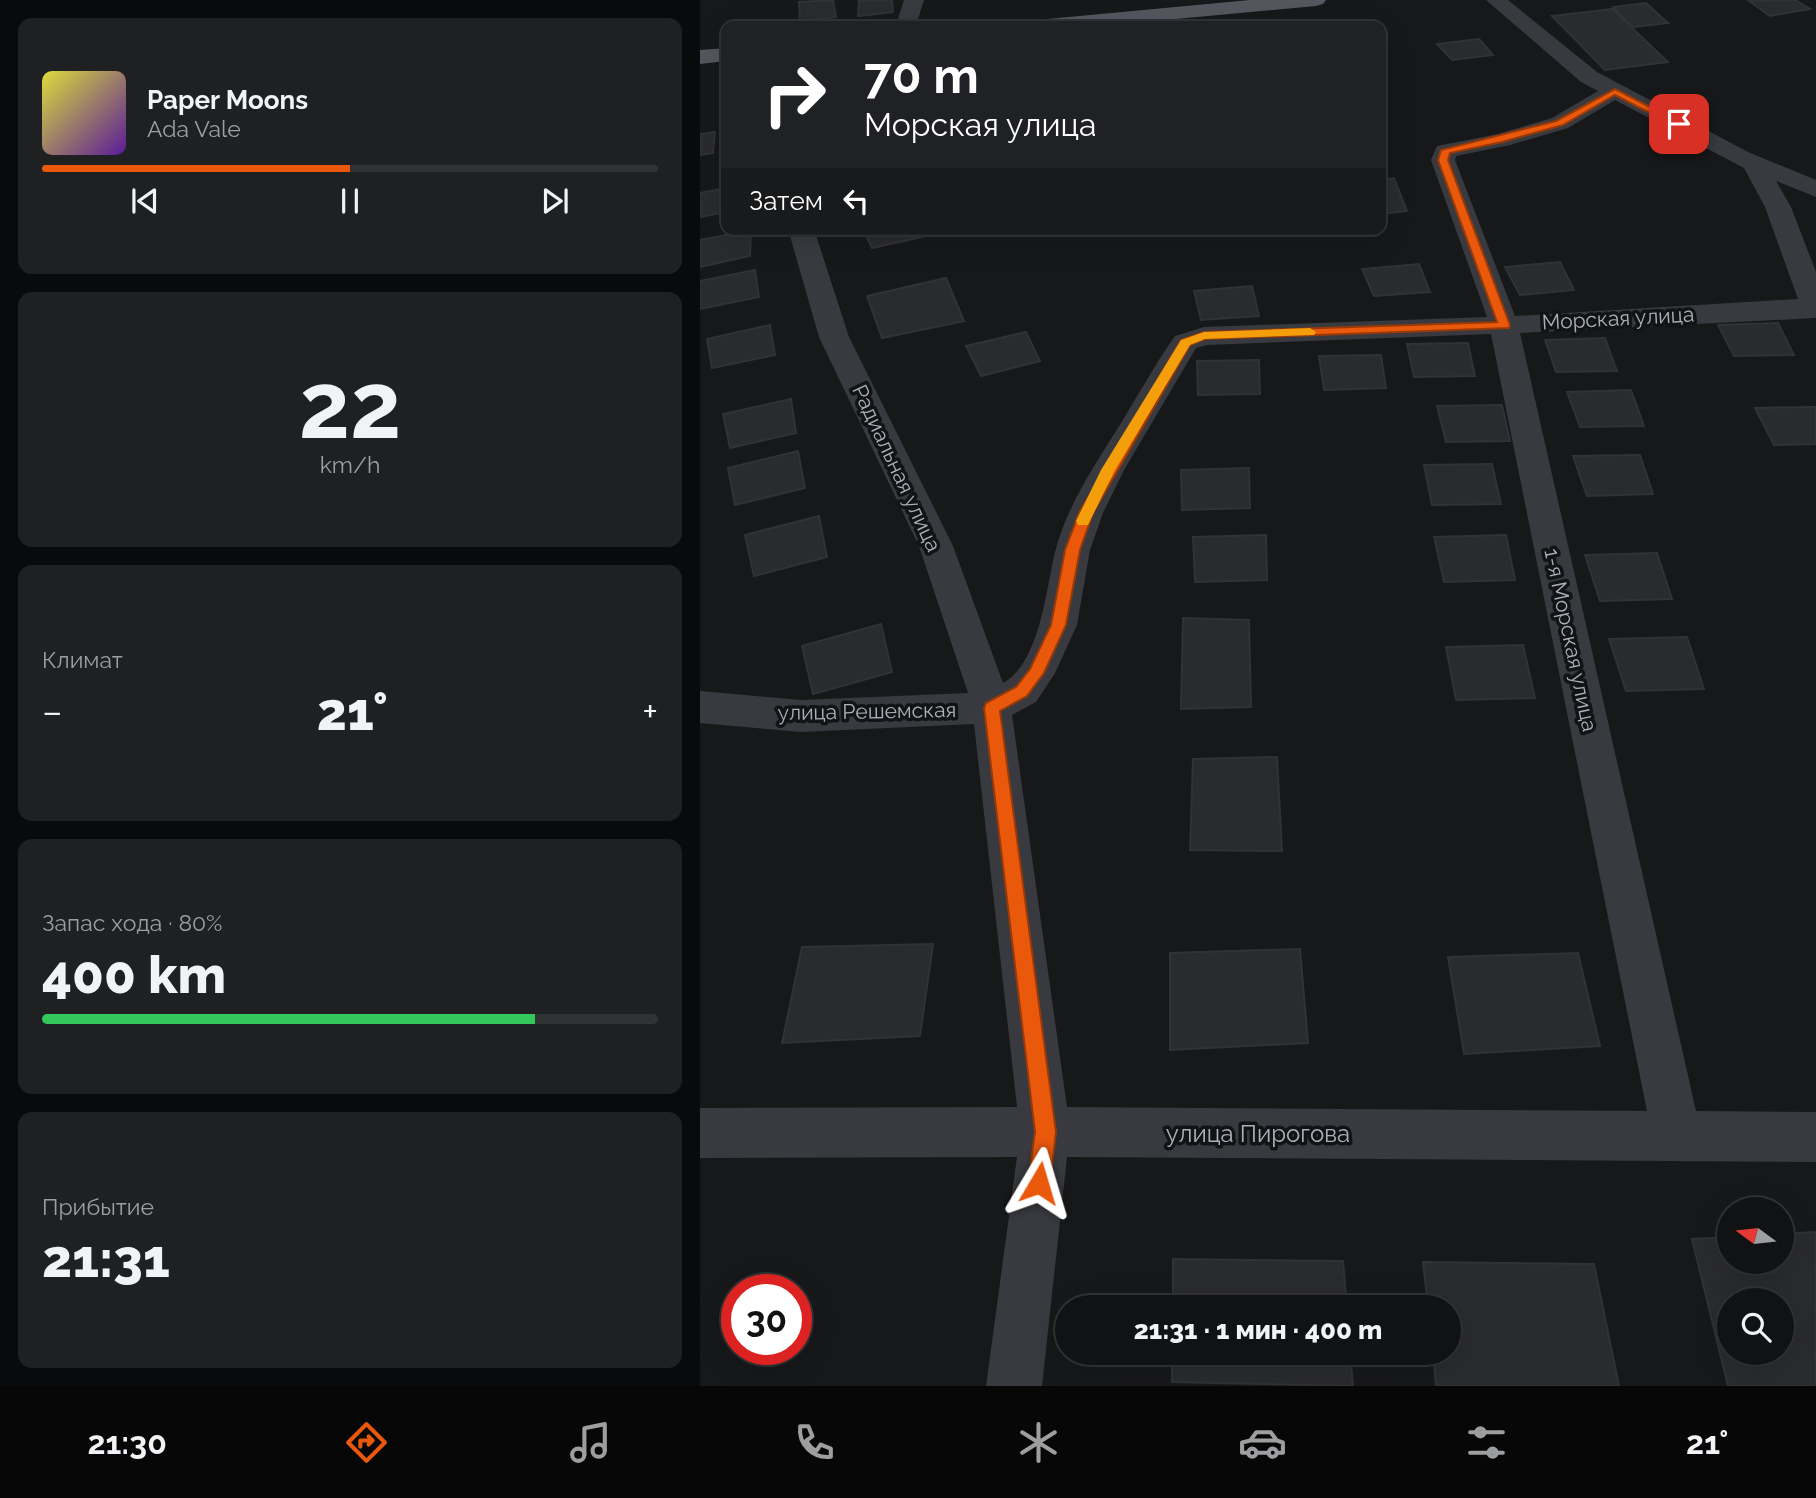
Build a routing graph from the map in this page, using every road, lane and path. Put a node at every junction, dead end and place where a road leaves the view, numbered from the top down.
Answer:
1 (914, 0) edge
2 (1316, 0) edge
3 (1496, 0) edge
4 (909, 21) edge
5 (1091, 21) edge
6 (721, 55) edge
7 (700, 57) edge
8 (1615, 91) junction
9 (1754, 163) junction
10 (1816, 189) edge
11 (803, 235) edge
12 (1816, 308) edge
13 (1504, 325) junction
14 (700, 707) edge
15 (992, 708) junction
16 (1045, 1132) junction
17 (700, 1133) edge
18 (1677, 1136) junction
19 (1816, 1138) edge
20 (1014, 1386) edge

1 - 4 street
2 - 5 main road
3 - 8 street
6 - 7 main road
8 - 9 street
8 - 13 street, 1-я Морская улица
9 - 10 street
9 - 12 street
11 - 15 street, Радиальная улица
12 - 13 street, Морская улица
13 - 15 street, Морская улица
13 - 18 street, 1-я Морская улица
14 - 15 street, улица Решемская
15 - 16 street
16 - 17 street, улица Пирогова
16 - 18 street, улица Пирогова
16 - 20 street
18 - 19 street, улица Пирогова

